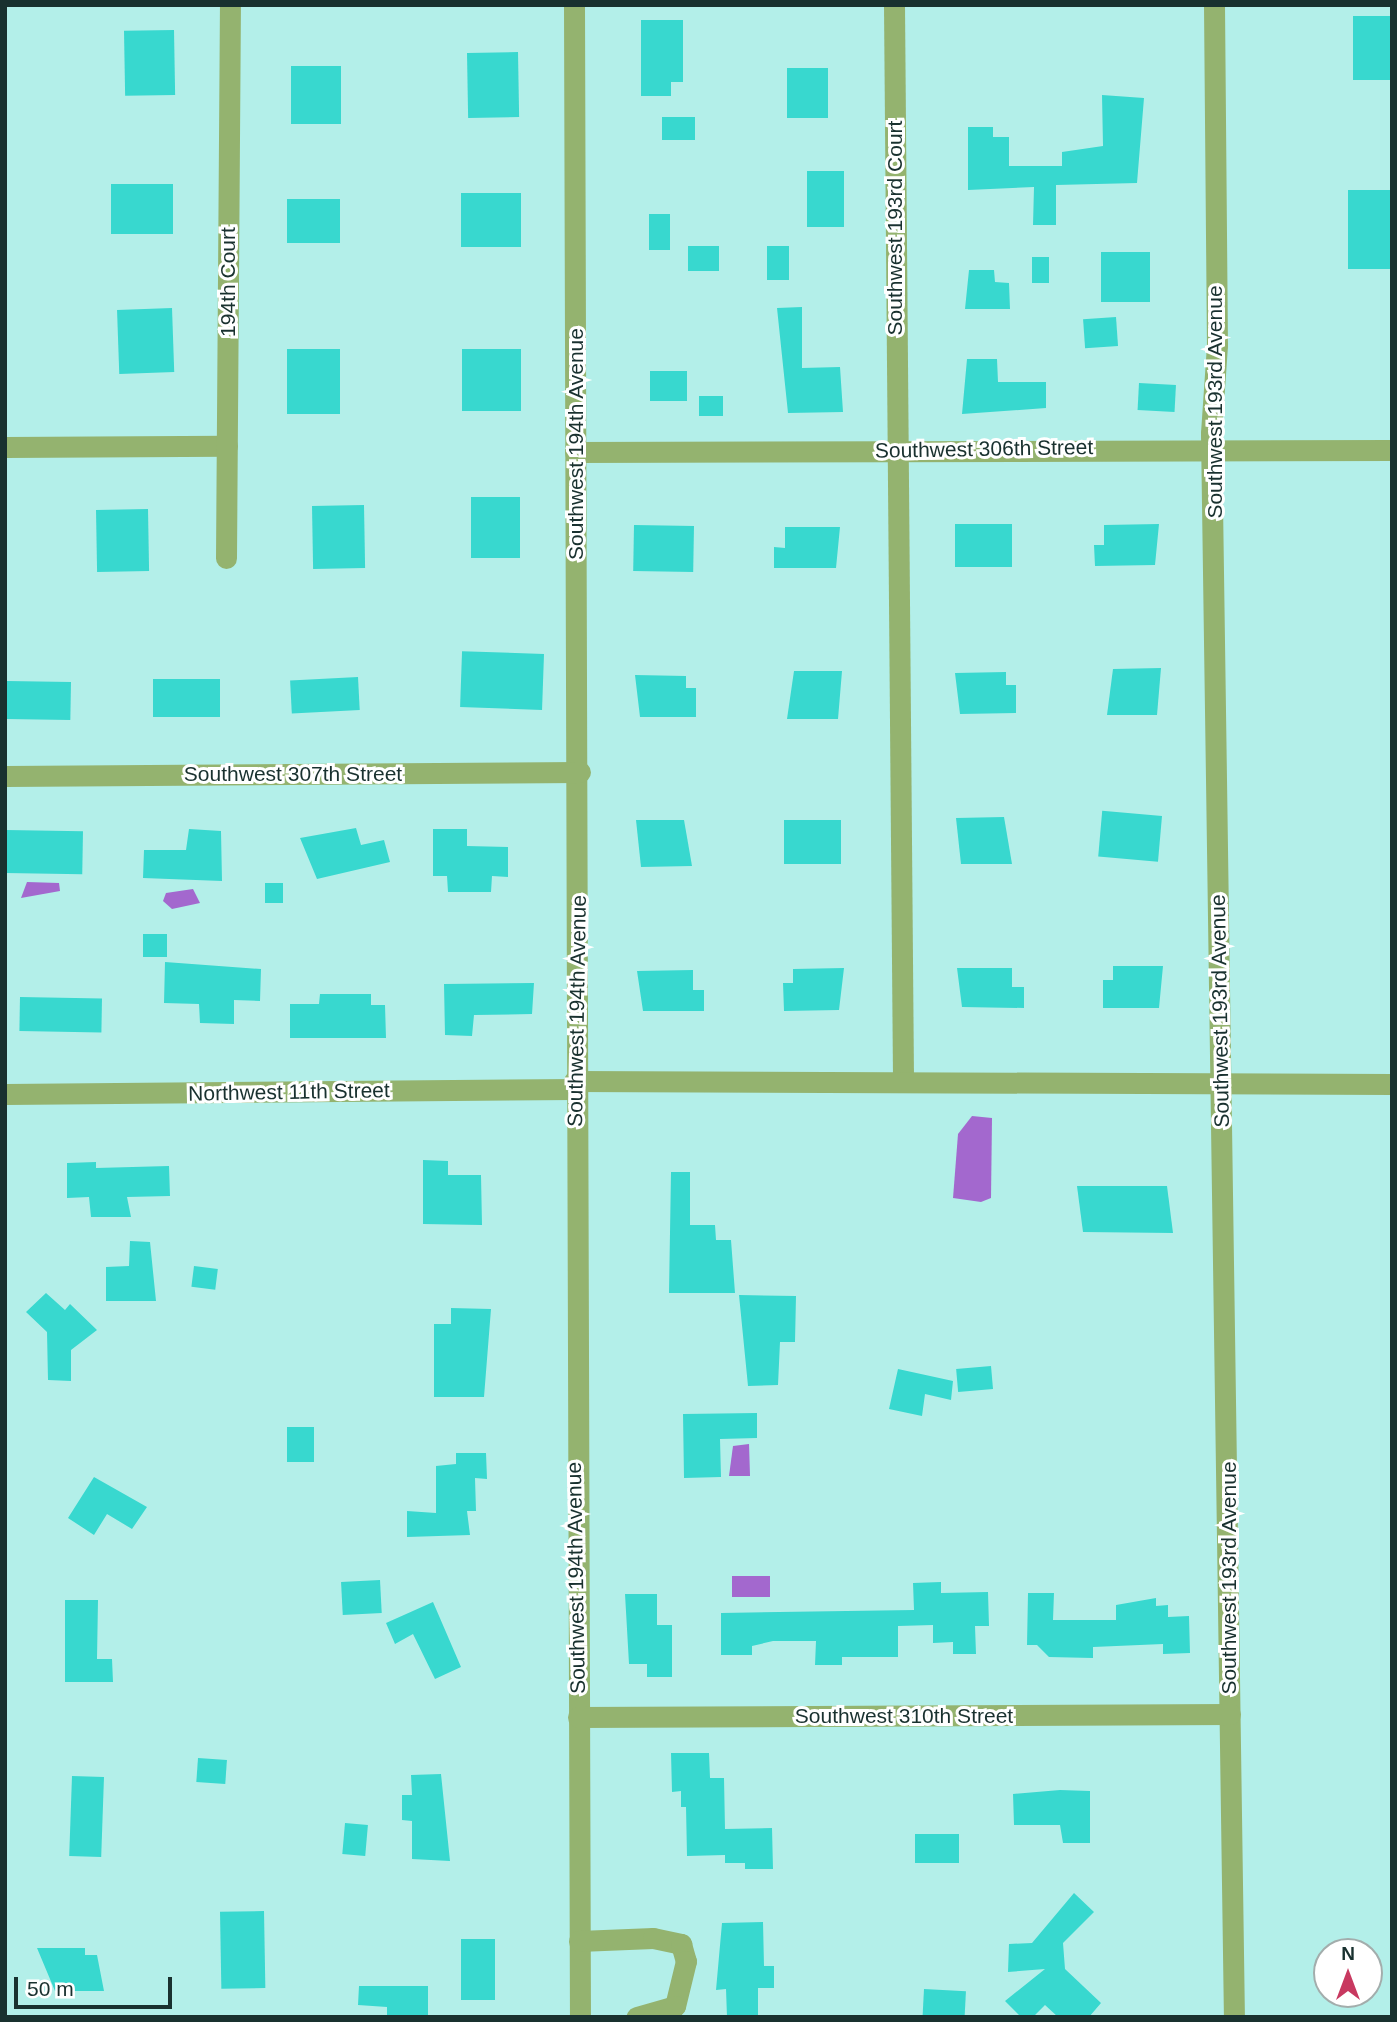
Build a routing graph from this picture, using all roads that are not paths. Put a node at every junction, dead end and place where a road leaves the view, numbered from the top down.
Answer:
1 (230, 5) edge
2 (574, 5) edge
3 (894, 5) edge
4 (1214, 5) edge
5 (227, 446) junction
6 (5, 447) edge
7 (897, 450) junction
8 (1392, 450) edge
9 (575, 452) junction
10 (1212, 453) junction
11 (226, 558) dead end
12 (580, 772) junction
13 (5, 776) edge
14 (902, 1081) junction
15 (1220, 1084) junction
16 (1392, 1084) edge
17 (574, 1085) junction
18 (5, 1094) edge
19 (1230, 1714) junction
20 (578, 1717) junction
21 (579, 1941) junction
22 (580, 2017) edge
23 (637, 2017) edge
24 (1234, 2017) edge

1 - 5 street, 194th Court
2 - 9 street, Southwest 194th Avenue
3 - 7 street, Southwest 193rd Court
4 - 10 street, Southwest 193rd Avenue
5 - 6 street
5 - 11 street, 194th Court
7 - 9 street, Southwest 306th Street
7 - 10 street, Southwest 306th Street
7 - 14 street, Southwest 193rd Court
8 - 10 street, Southwest 306th Street
9 - 12 street, Southwest 194th Avenue
10 - 15 street, Southwest 193rd Avenue
12 - 13 street, Southwest 307th Street
12 - 17 street, Southwest 194th Avenue
14 - 15 street, Northwest 11th Street
14 - 17 street, Northwest 11th Street
15 - 16 street, Northwest 11th Street
15 - 19 street, Southwest 193rd Avenue
17 - 18 street, Northwest 11th Street
17 - 20 street, Southwest 194th Avenue
19 - 20 street, Southwest 310th Street
19 - 24 street, Southwest 193rd Avenue
20 - 21 street, Southwest 194th Avenue
21 - 22 street, Southwest 194th Avenue
21 - 23 street

